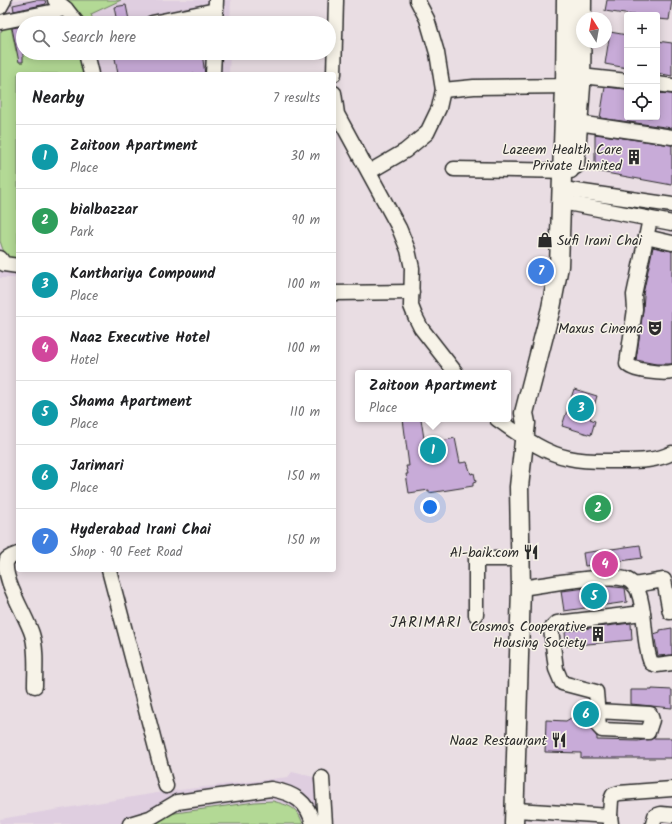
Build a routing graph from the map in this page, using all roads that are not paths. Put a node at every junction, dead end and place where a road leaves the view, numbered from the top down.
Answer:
1 (4, 0) edge
2 (55, 0) edge
3 (336, 0) edge
4 (417, 0) edge
5 (566, 0) edge
6 (582, 0) edge
7 (0, 7) edge
8 (66, 9) junction
9 (216, 11) edge
10 (30, 16) edge
11 (72, 16) edge
12 (189, 16) edge
13 (336, 16) edge
14 (16, 19) edge
15 (0, 22) edge
16 (88, 60) edge
17 (214, 60) edge
18 (334, 60) edge
19 (91, 72) edge
20 (213, 72) edge
21 (334, 72) edge
22 (624, 81) edge
23 (576, 83) junction
24 (660, 84) edge
25 (672, 86) edge
26 (443, 90) junction
27 (336, 107) edge
28 (578, 123) junction
29 (672, 137) edge
30 (454, 169) dead end
31 (569, 171) junction
32 (369, 172) junction
33 (568, 197) junction
34 (672, 205) edge
35 (650, 219) junction
36 (669, 222) edge
37 (646, 237) junction
38 (667, 242) edge
39 (0, 258) edge
40 (16, 266) edge
41 (412, 292) junction
42 (336, 293) edge
43 (454, 370) edge
44 (672, 372) edge
45 (505, 422) edge
46 (526, 430) junction
47 (672, 453) edge
48 (16, 555) edge
49 (521, 559) junction
50 (110, 572) edge
51 (634, 585) junction
52 (521, 588) junction
53 (671, 610) edge
54 (643, 613) junction
55 (476, 615) dead end
56 (672, 663) edge
57 (35, 686) dead end
58 (597, 711) dead end
59 (322, 778) dead end
60 (166, 786) dead end
61 (672, 788) edge
62 (672, 815) edge
63 (515, 817) edge
64 (610, 820) edge
65 (130, 824) edge
66 (313, 824) edge
67 (325, 824) edge
68 (653, 824) edge

1 - 7 street
2 - 8 street
3 - 13 street
4 - 26 street
5 - 23 main road
6 - 23 main road
8 - 10 street
8 - 11 street
9 - 12 street
14 - 15 street
16 - 19 street
17 - 20 street
18 - 21 street
22 - 23 street
23 - 26 street
23 - 28 main road
23 - 31 main road
24 - 25 street
26 - 32 street
27 - 32 street
28 - 29 street
28 - 31 main road
30 - 31 street
31 - 33 main road
32 - 41 street
33 - 34 street
33 - 35 street
33 - 46 main road
35 - 36 street
35 - 37 street
36 - 38 street
37 - 38 street
37 - 44 street
39 - 40 street
41 - 42 street
41 - 43 street
45 - 46 street
46 - 47 street
46 - 49 main road
48 - 57 street
49 - 52 main road
49 - 55 street
50 - 60 street
51 - 52 street
51 - 53 street
51 - 54 street
52 - 63 main road
54 - 56 street
54 - 58 street
59 - 67 street
61 - 64 street
62 - 68 street
63 - 64 street
65 - 66 street

